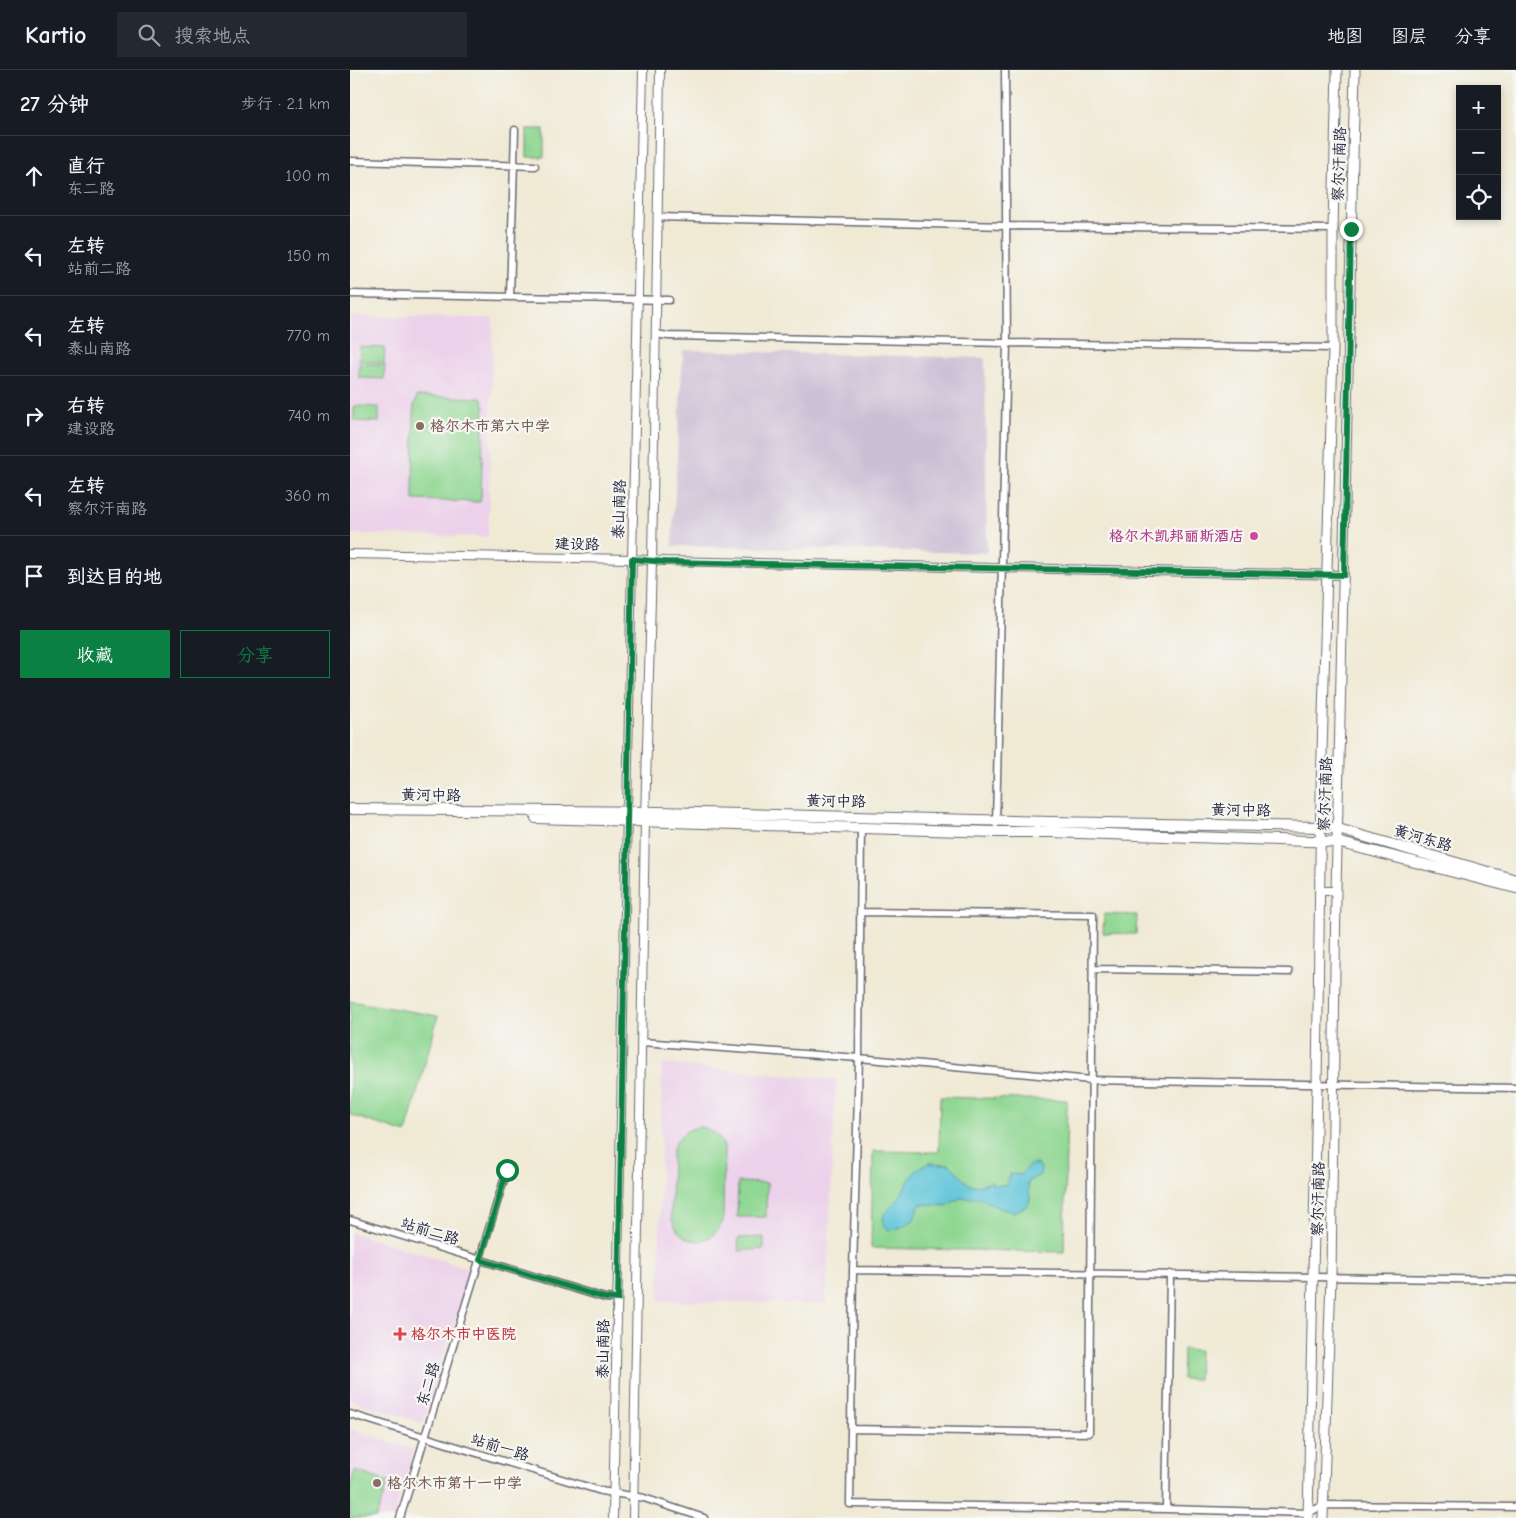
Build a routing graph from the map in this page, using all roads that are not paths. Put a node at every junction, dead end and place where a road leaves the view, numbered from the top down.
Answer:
1 (643, 70) edge
2 (660, 70) edge
3 (1005, 70) edge
4 (1337, 70) edge
5 (1355, 70) edge
6 (515, 130) dead end
7 (350, 161) edge
8 (514, 165) junction
9 (535, 166) dead end
10 (658, 217) junction
11 (1006, 226) junction
12 (1333, 229) junction
13 (350, 294) edge
14 (510, 296) junction
15 (638, 299) junction
16 (657, 300) junction
17 (669, 300) dead end
18 (656, 334) junction
19 (1007, 343) junction
20 (1333, 348) junction
21 (350, 554) edge
22 (632, 559) junction
23 (652, 561) junction
24 (1002, 568) junction
25 (1326, 575) junction
26 (1344, 575) junction
27 (350, 809) edge
28 (350, 814) edge
29 (627, 816) junction
30 (645, 817) junction
31 (996, 820) junction
32 (861, 827) junction
33 (1321, 827) junction
34 (1338, 829) junction
35 (996, 832) junction
36 (1321, 842) junction
37 (1337, 842) junction
38 (1516, 880) edge
39 (1516, 888) edge
40 (1321, 891) junction
41 (1336, 891) junction
42 (860, 912) junction
43 (1092, 969) junction
44 (1290, 972) dead end
45 (642, 1042) junction
46 (859, 1058) junction
47 (1091, 1080) junction
48 (1317, 1084) junction
49 (1334, 1085) junction
50 (1516, 1088) edge
51 (507, 1170) dead end
52 (350, 1220) edge
53 (480, 1260) junction
54 (853, 1270) junction
55 (1090, 1273) junction
56 (1170, 1274) junction
57 (1313, 1277) junction
58 (1331, 1277) junction
59 (1516, 1280) edge
60 (618, 1299) junction
61 (350, 1414) edge
62 (851, 1429) junction
63 (425, 1438) junction
64 (614, 1493) junction
65 (634, 1496) junction
66 (1324, 1505) junction
67 (1516, 1507) edge
68 (1166, 1509) junction
69 (1308, 1516) edge
70 (400, 1518) edge
71 (613, 1518) edge
72 (633, 1518) edge
73 (704, 1518) edge
74 (1323, 1518) edge

1 - 15 street, 泰山南路
2 - 10 street
3 - 11 street
4 - 12 main road, 察尔汗南路
5 - 26 main road, 察尔汗南路
6 - 8 street
7 - 8 street
8 - 9 street
8 - 14 street
10 - 11 street
10 - 16 street
11 - 12 street
11 - 19 street
12 - 20 main road, 察尔汗南路
13 - 14 street
14 - 15 street
15 - 16 street
15 - 22 street, 泰山南路
16 - 17 street
16 - 18 street
18 - 19 street
18 - 23 street
19 - 20 street
19 - 24 street
20 - 25 main road, 察尔汗南路
21 - 22 street, 建设路
22 - 23 street, 建设路
22 - 29 street, 泰山南路
23 - 24 street, 建设路
23 - 30 street
24 - 25 street, 建设路
24 - 31 street
25 - 26 street, 建设路
25 - 33 main road, 察尔汗南路
26 - 34 main road, 察尔汗南路
27 - 29 highway, 黄河中路
28 - 29 highway, 黄河中路
29 - 30 highway, 黄河中路
29 - 60 street, 泰山南路
30 - 31 highway, 黄河中路
30 - 32 highway, 黄河中路
30 - 45 street
31 - 33 highway, 黄河中路
31 - 35 street
32 - 35 highway, 黄河中路
32 - 42 street
33 - 34 highway, 黄河东路
33 - 36 main road, 察尔汗南路
34 - 37 main road, 察尔汗南路
34 - 38 highway, 黄河东路
35 - 36 highway, 黄河中路
36 - 37 highway, 黄河东路
36 - 40 main road, 察尔汗南路
37 - 39 highway, 黄河东路
37 - 41 main road, 察尔汗南路
40 - 41 street
40 - 48 main road, 察尔汗南路
41 - 49 main road, 察尔汗南路
42 - 43 street
42 - 46 street
43 - 44 street
43 - 47 street
45 - 46 street
45 - 65 street
46 - 47 street
46 - 54 street
47 - 48 street
47 - 55 street
48 - 49 street
48 - 57 main road, 察尔汗南路
49 - 50 street
49 - 58 main road, 察尔汗南路
51 - 53 street, 东二路
52 - 53 street, 站前二路
53 - 60 street, 站前二路
53 - 63 street, 东二路
54 - 55 street
54 - 62 street
55 - 56 street
55 - 62 street
56 - 57 street
56 - 68 street
57 - 58 street
57 - 69 main road, 察尔汗南路
58 - 59 street
58 - 66 main road, 察尔汗南路
60 - 64 street, 泰山南路
61 - 63 street, 站前一路
62 - 68 street
63 - 64 street, 站前一路
63 - 70 street, 东二路
64 - 65 street, 站前一路
64 - 71 street, 泰山南路
65 - 72 street
65 - 73 street, 站前一路
66 - 67 street
66 - 69 street
66 - 74 main road, 察尔汗南路
68 - 69 street

